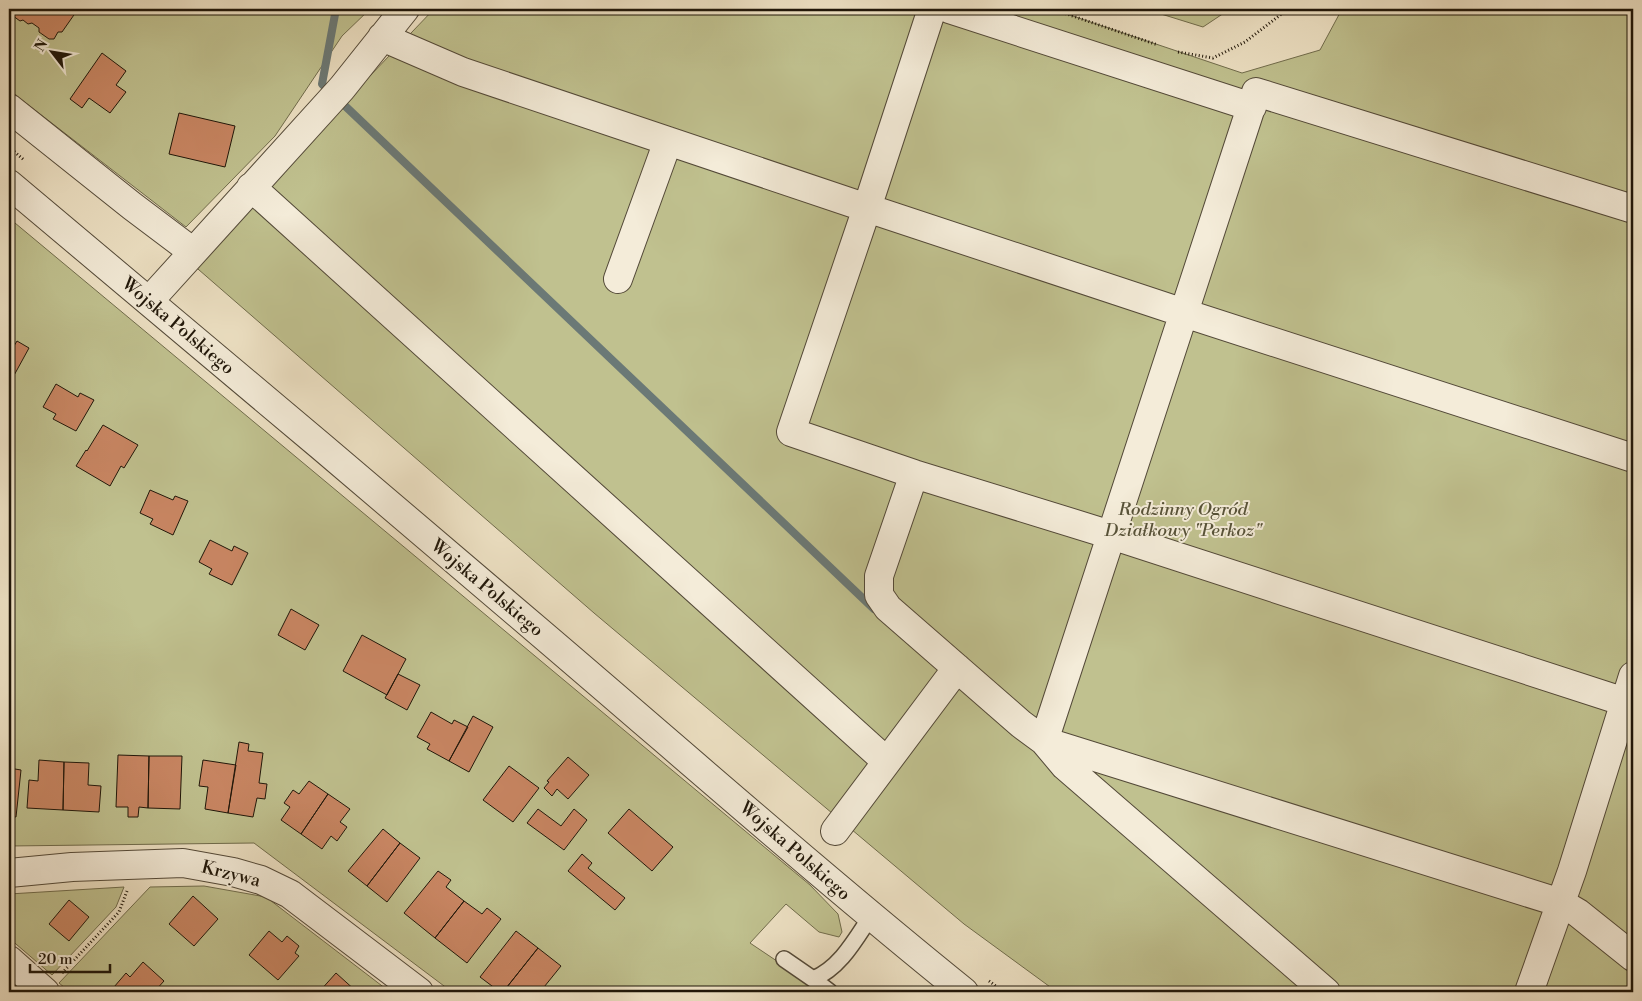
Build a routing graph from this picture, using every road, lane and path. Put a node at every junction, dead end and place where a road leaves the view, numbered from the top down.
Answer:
1 (405, 9) edge
2 (932, 9) edge
3 (949, 9) edge
4 (1052, 9) edge
5 (1288, 9) edge
6 (382, 37) junction
7 (1160, 46) dead end
8 (1178, 52) dead end
9 (1252, 107) junction
10 (9, 108) edge
11 (668, 141) junction
12 (9, 184) edge
13 (251, 188) junction
14 (867, 208) junction
15 (1633, 209) edge
16 (193, 252) junction
17 (618, 279) dead end
18 (149, 300) junction
19 (1184, 313) junction
20 (1633, 458) edge
21 (914, 474) junction
22 (1111, 535) junction
23 (957, 668) junction
24 (1633, 676) edge
25 (1627, 715) edge
26 (1044, 740) junction
27 (886, 762) junction
28 (836, 831) dead end
29 (9, 873) edge
30 (128, 889) dead end
31 (1560, 904) junction
32 (871, 916) junction
33 (1633, 957) edge
34 (784, 959) dead end
35 (9, 960) edge
36 (813, 979) junction
37 (52, 984) edge
38 (419, 992) edge
39 (830, 992) edge
40 (964, 992) edge
41 (1326, 992) edge
42 (1529, 992) edge

1 - 6 street
2 - 14 street
3 - 9 street
4 - 7 path
5 - 8 path
6 - 11 street
6 - 13 street
9 - 15 street
9 - 19 street
10 - 16 street
11 - 14 street
11 - 17 street
12 - 18 street, Wojska Polskiego
13 - 16 street
13 - 27 street
14 - 19 street
14 - 21 street
16 - 18 street
18 - 32 street, Wojska Polskiego
19 - 20 street
19 - 22 street
21 - 22 street
21 - 23 street
22 - 25 street
22 - 26 street
23 - 26 street
23 - 27 street
24 - 25 street
25 - 31 street
26 - 31 street
26 - 41 street
27 - 28 street
29 - 38 street, Krzywa
30 - 37 path
31 - 33 street
31 - 42 street
32 - 36 lane
32 - 40 street, Wojska Polskiego
34 - 36 lane
35 - 37 street
36 - 39 lane

